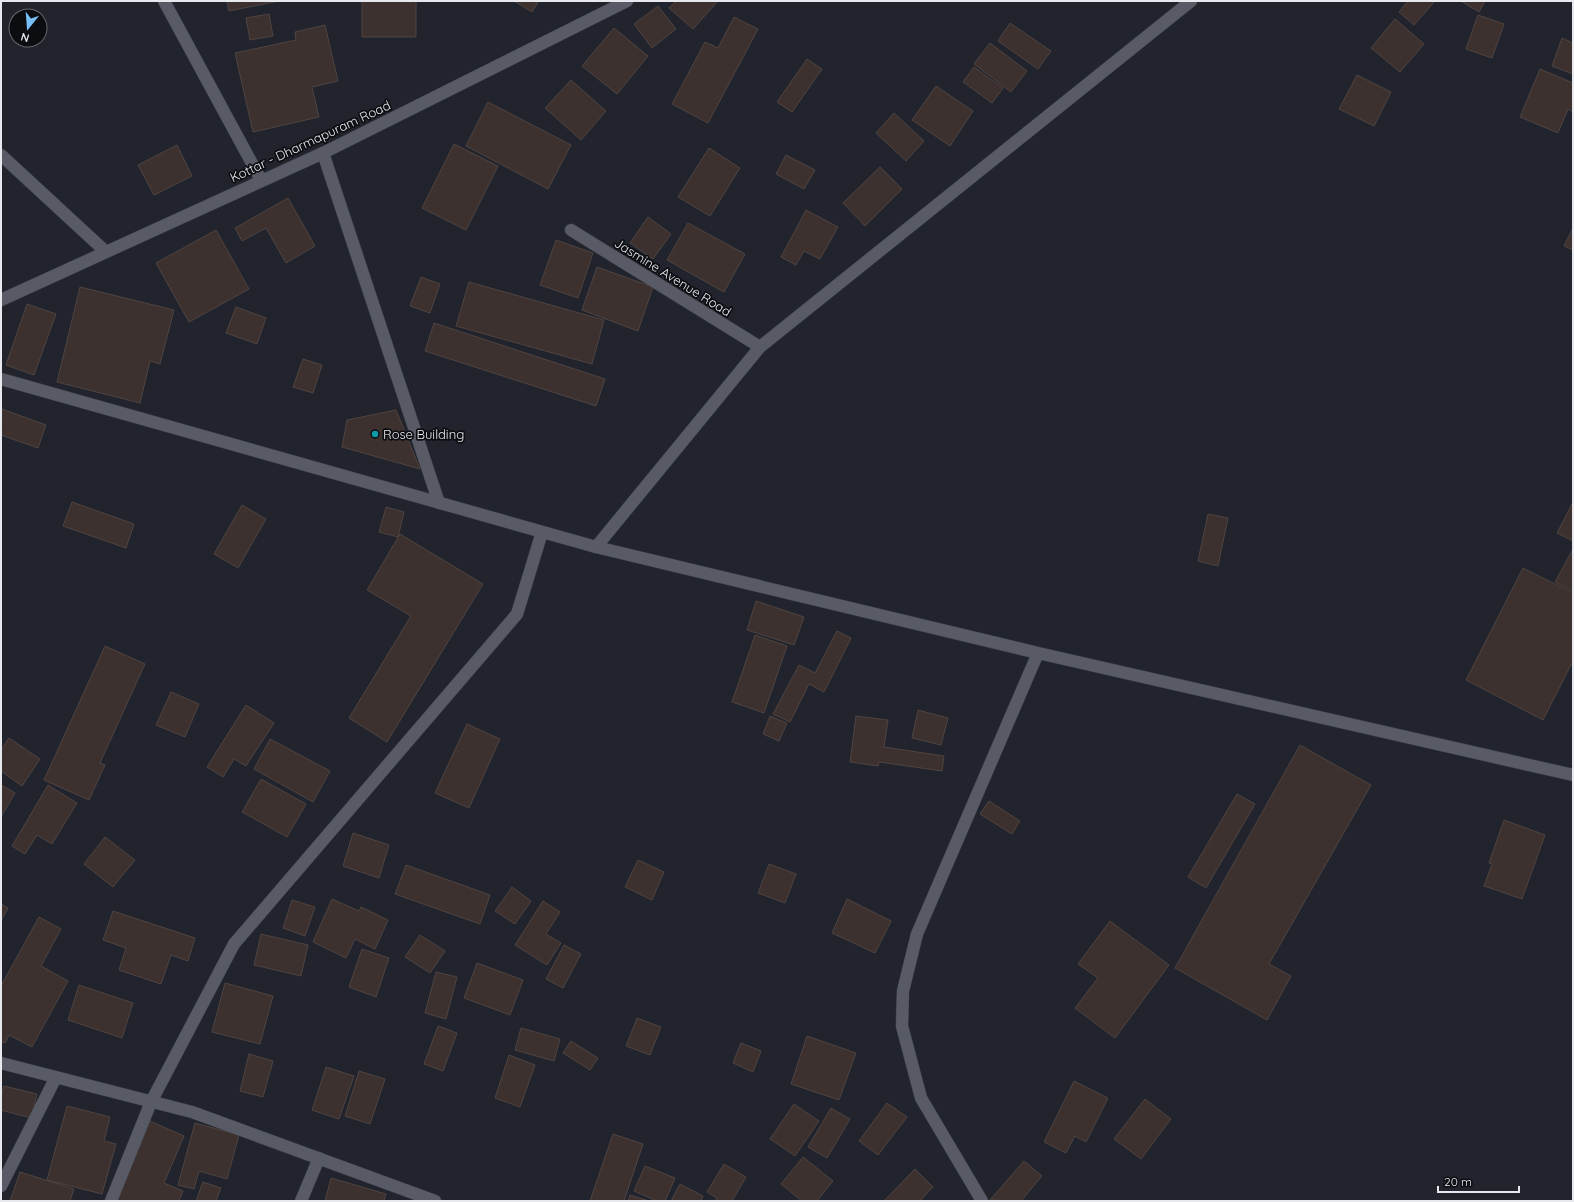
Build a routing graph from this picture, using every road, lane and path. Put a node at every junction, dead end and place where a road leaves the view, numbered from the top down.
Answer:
1 (164, 1) edge
2 (627, 1) edge
3 (1191, 1) edge
4 (323, 153) junction
5 (1, 156) edge
6 (261, 180) junction
7 (571, 230) dead end
8 (106, 252) junction
9 (1, 300) edge
10 (760, 347) junction
11 (1, 379) edge
12 (439, 503) junction
13 (542, 532) junction
14 (596, 547) junction
15 (1038, 653) junction
16 (1573, 775) edge
17 (1, 1063) edge
18 (56, 1077) junction
19 (152, 1102) junction
20 (319, 1158) junction
21 (1, 1186) edge
22 (111, 1201) edge
23 (301, 1201) edge
24 (435, 1201) edge
25 (982, 1201) edge

1 - 6 street
2 - 4 street, Kottar - Dharmapuram Road
3 - 10 street
4 - 6 street, Kottar - Dharmapuram Road
4 - 12 street
5 - 8 street
6 - 8 street, Kottar - Dharmapuram Road
7 - 10 street, Jasmine Avenue Road
8 - 9 street, Kottar - Dharmapuram Road
10 - 14 street
11 - 12 street
12 - 13 street
13 - 14 street
13 - 19 street
14 - 15 street
15 - 16 street
15 - 25 street
17 - 18 street
18 - 19 street
18 - 21 street
19 - 20 street
19 - 22 street
20 - 23 street
20 - 24 street

